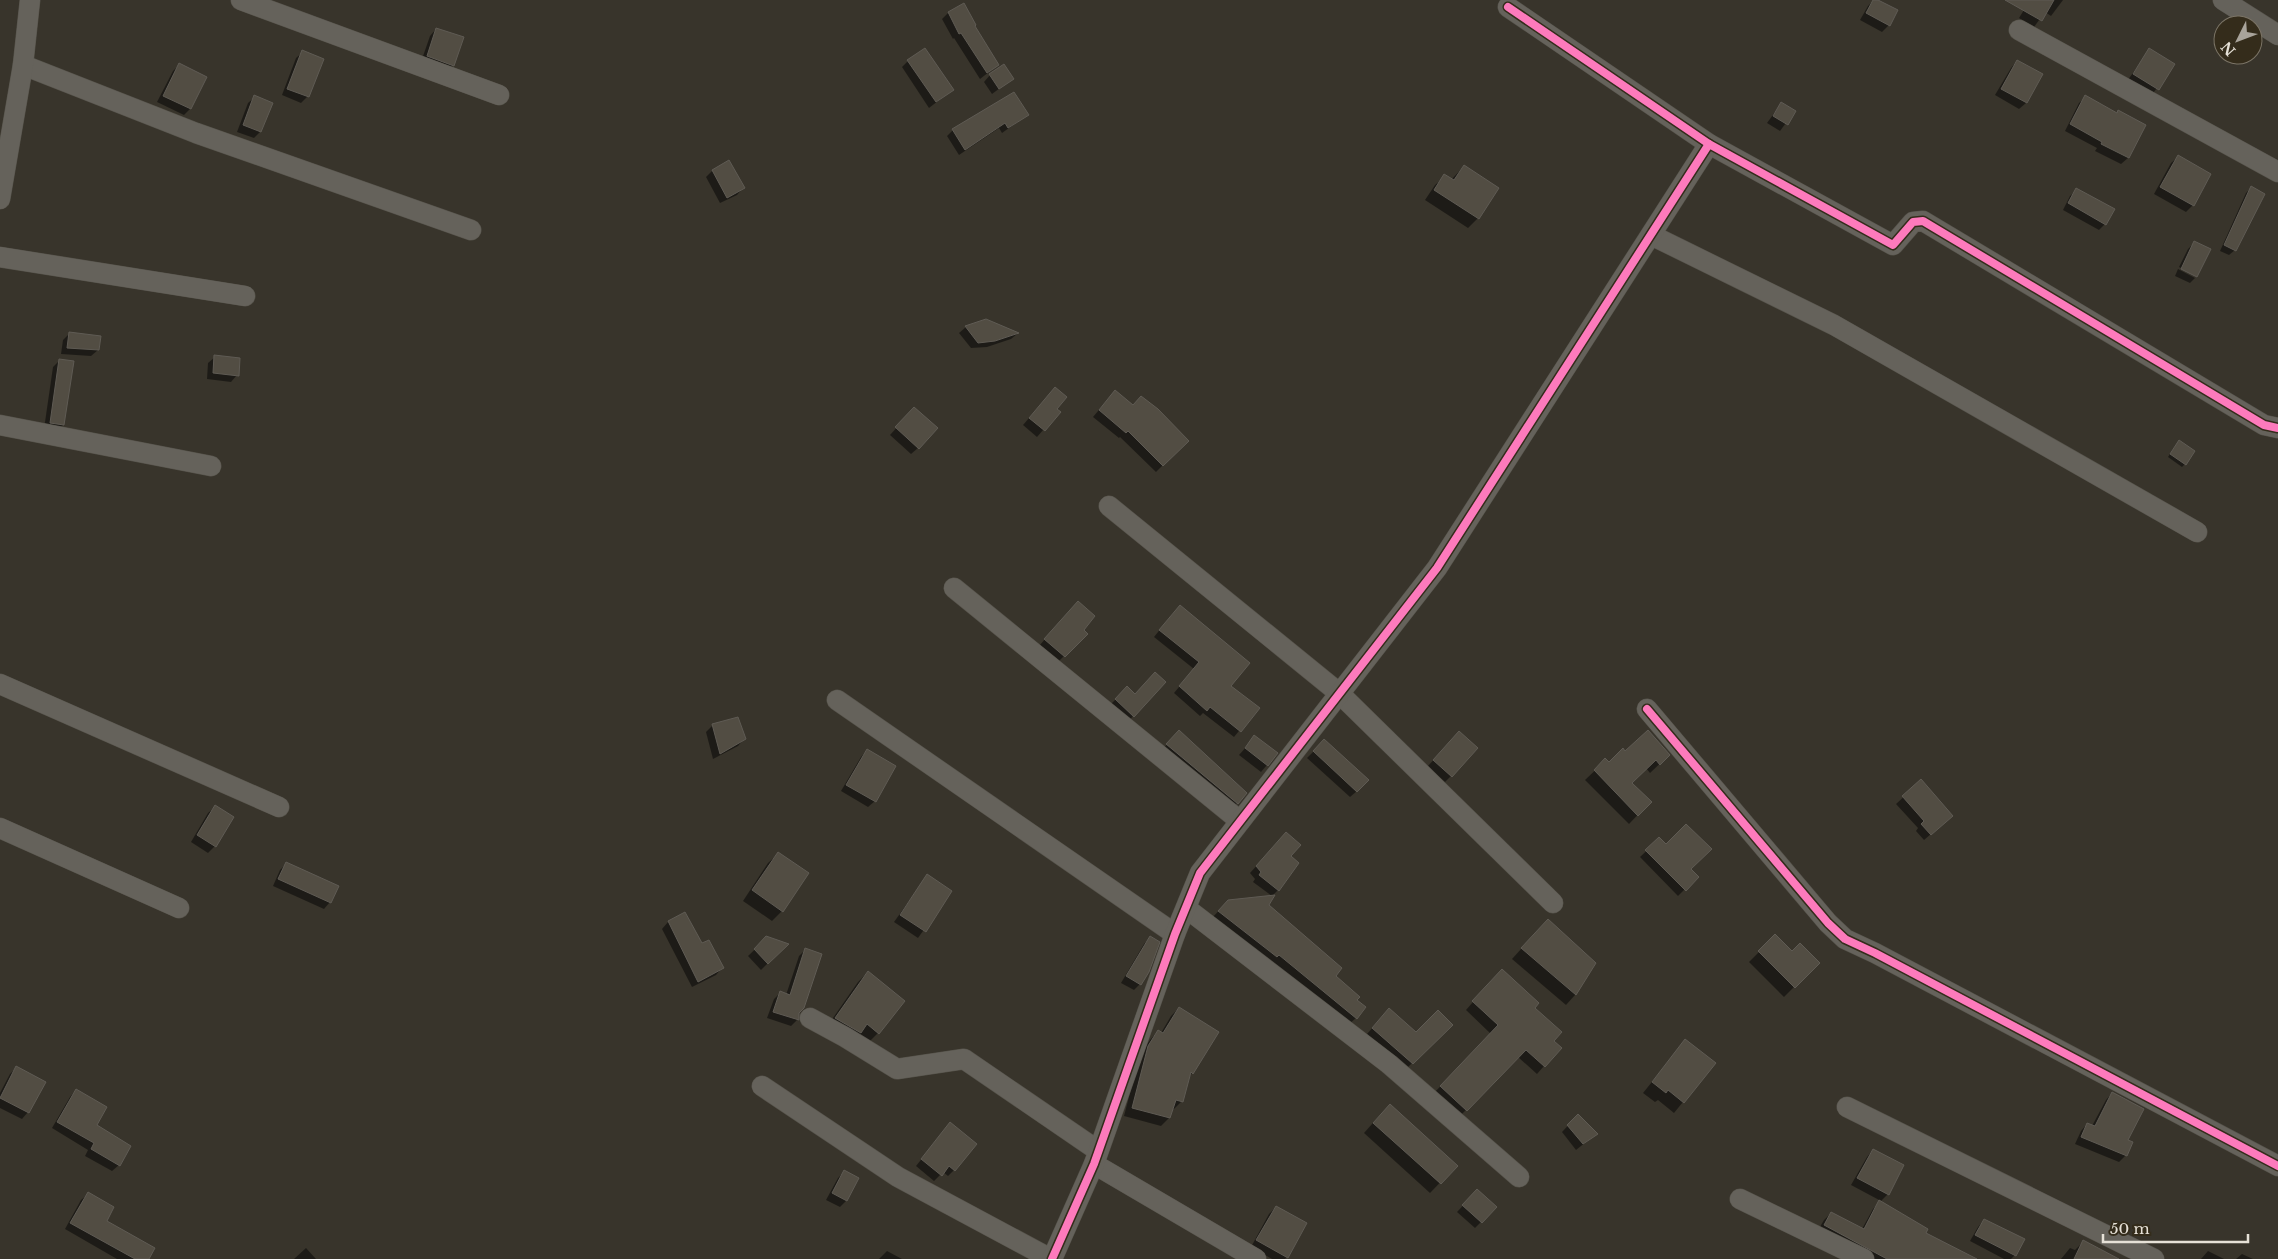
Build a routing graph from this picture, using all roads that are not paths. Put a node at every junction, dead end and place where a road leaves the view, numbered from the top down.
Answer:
1 (30, 0) edge
2 (241, 0) edge
3 (2223, 0) edge
4 (1508, 7) dead end
5 (2020, 30) dead end
6 (2278, 34) edge
7 (23, 65) junction
8 (499, 94) dead end
9 (1709, 144) junction
10 (2278, 172) edge
11 (0, 200) edge
12 (471, 230) dead end
13 (1651, 235) junction
14 (0, 257) edge
15 (245, 296) dead end
16 (0, 425) edge
17 (2278, 428) edge
18 (211, 466) dead end
19 (1109, 506) dead end
20 (2197, 532) dead end
21 (954, 588) dead end
22 (0, 684) edge
23 (1339, 693) junction
24 (836, 700) dead end
25 (1647, 709) dead end
26 (279, 807) dead end
27 (1240, 821) junction
28 (0, 828) edge
29 (1553, 903) dead end
30 (180, 908) dead end
31 (1186, 908) junction
32 (1176, 934) junction
33 (810, 1018) dead end
34 (762, 1086) dead end
35 (1847, 1107) dead end
36 (1095, 1157) junction
37 (2278, 1166) edge
38 (1518, 1178) dead end
39 (1740, 1199) dead end
40 (1051, 1259) edge
41 (1256, 1259) edge
42 (1864, 1259) edge
43 (2154, 1259) edge

1 - 7 street
2 - 8 street
3 - 6 street
4 - 9 street
5 - 10 street
7 - 11 street
7 - 12 street
9 - 13 street
9 - 17 street
13 - 20 street
13 - 23 street
14 - 15 street
16 - 18 street
19 - 23 street
21 - 27 street
22 - 26 street
23 - 27 street
23 - 29 street
24 - 32 street
25 - 37 street
27 - 31 street
28 - 30 street
31 - 32 street
31 - 38 street
32 - 36 street
33 - 36 street
34 - 40 street
35 - 43 street
36 - 40 street
36 - 41 street
39 - 42 street

